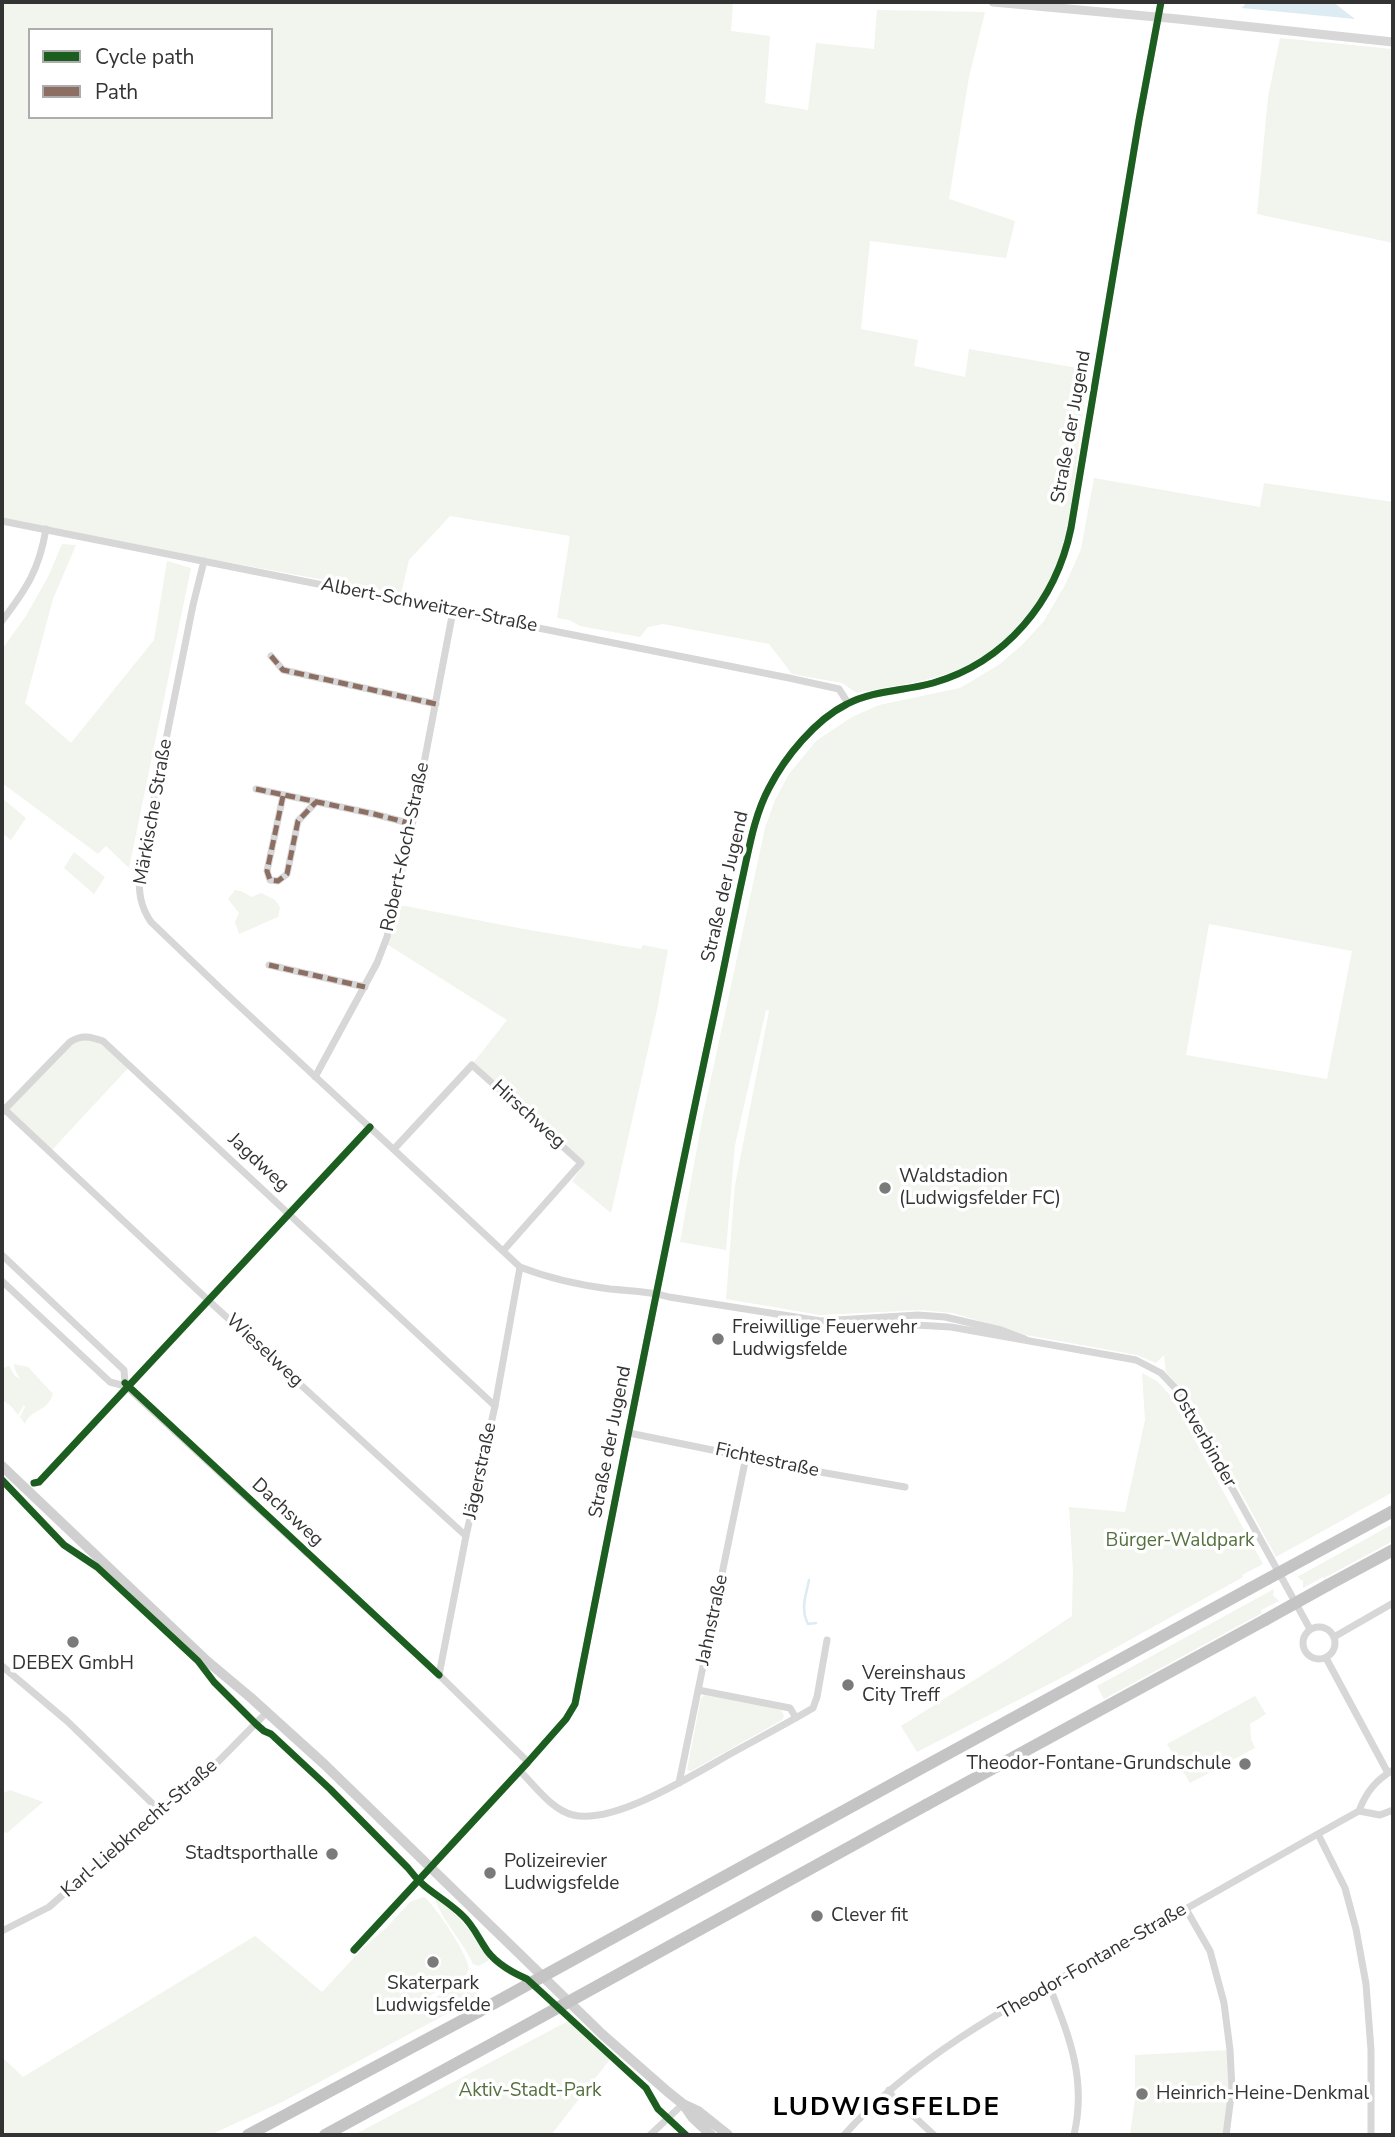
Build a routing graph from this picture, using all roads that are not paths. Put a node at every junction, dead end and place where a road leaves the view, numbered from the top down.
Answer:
1 (993, 2) edge
2 (1161, 2) edge
3 (1159, 17) junction
4 (1393, 42) edge
5 (2, 521) edge
6 (46, 530) junction
7 (204, 561) junction
8 (453, 611) junction
9 (2, 621) edge
10 (271, 656) dead end
11 (848, 703) junction
12 (436, 704) junction
13 (256, 789) dead end
14 (283, 796) junction
15 (316, 803) junction
16 (412, 824) junction
17 (269, 965) dead end
18 (365, 987) junction
19 (316, 1077) junction
20 (3, 1109) edge
21 (394, 1149) junction
22 (503, 1251) junction
23 (2, 1255) edge
24 (520, 1267) junction
25 (2, 1281) edge
26 (658, 1294) junction
27 (124, 1383) junction
28 (495, 1406) junction
29 (629, 1433) junction
30 (746, 1457) junction
31 (2, 1466) edge
32 (905, 1486) dead end
33 (1393, 1511) edge
34 (466, 1536) junction
35 (1393, 1550) edge
36 (1393, 1603) edge
37 (1310, 1629) junction
38 (1334, 1637) junction
39 (827, 1640) dead end
40 (1326, 1658) junction
41 (2, 1666) edge
42 (439, 1675) junction
43 (698, 1690) junction
44 (267, 1712) junction
45 (796, 1718) junction
46 (528, 1762) junction
47 (520, 1771) junction
48 (1390, 1772) edge
49 (679, 1783) junction
50 (159, 1810) junction
51 (1393, 1810) edge
52 (1359, 1811) junction
53 (1318, 1834) junction
54 (431, 1868) junction
55 (1186, 1909) junction
56 (2, 1931) edge
57 (354, 1951) dead end
58 (1049, 1985) junction
59 (889, 2090) junction
60 (683, 2104) junction
61 (248, 2135) edge
62 (325, 2135) edge
63 (650, 2135) edge
64 (711, 2135) edge
65 (728, 2135) edge
66 (844, 2135) edge
67 (934, 2135) edge
68 (1074, 2135) edge
69 (1226, 2135) edge
70 (1371, 2135) edge

1 - 3 street
2 - 3 street, Straße der Jugend
3 - 4 street
3 - 11 street, Straße der Jugend
5 - 6 street, Albert-Schweitzer-Straße
6 - 7 street, Albert-Schweitzer-Straße
6 - 9 street
7 - 8 street, Albert-Schweitzer-Straße
7 - 19 street, Märkische Straße
8 - 11 street, Albert-Schweitzer-Straße
8 - 12 street, Robert-Koch-Straße
10 - 12 street
11 - 26 street, Straße der Jugend
12 - 16 street, Robert-Koch-Straße
13 - 14 street
14 - 15 street
14 - 15 street
15 - 16 street
16 - 18 street, Robert-Koch-Straße
17 - 18 street
18 - 19 street, Robert-Koch-Straße
19 - 21 street
20 - 28 street, Jagdweg
20 - 34 street, Wieselweg
21 - 22 street
21 - 22 street, Hirschweg
22 - 24 street
23 - 27 street, Dachsweg
24 - 26 street
24 - 28 street, Jägerstraße
25 - 27 street, Dachsweg
26 - 29 street, Straße der Jugend
26 - 37 street, Ostverbinder
27 - 42 street, Dachsweg
28 - 34 street, Jägerstraße
29 - 30 street, Fichtestraße
29 - 46 street, Straße der Jugend
30 - 32 street, Fichtestraße
30 - 43 street, Jahnstraße
31 - 44 main road
33 - 61 highway, bridge
34 - 42 street, Jägerstraße
35 - 62 highway, bridge
36 - 38 street
37 - 38 street
37 - 40 street
38 - 40 street
39 - 45 street
40 - 48 street
41 - 50 street
42 - 46 street, Dachsweg
43 - 45 street
43 - 49 street, Jahnstraße
44 - 50 street, Karl-Liebknecht-Straße
44 - 54 main road
45 - 49 street
46 - 47 street, Straße der Jugend
47 - 49 street
47 - 54 street, Straße der Jugend
48 - 52 street
50 - 56 street, Karl-Liebknecht-Straße
51 - 52 street
52 - 53 street, Theodor-Fontane-Straße
53 - 55 street, Theodor-Fontane-Straße
53 - 70 street
54 - 57 street, Straße der Jugend
54 - 60 main road
55 - 58 street, Theodor-Fontane-Straße
55 - 69 street
58 - 59 street, Theodor-Fontane-Straße
58 - 68 street
59 - 66 street, Theodor-Fontane-Straße
59 - 67 street
60 - 63 street
60 - 64 main road
60 - 65 main road

